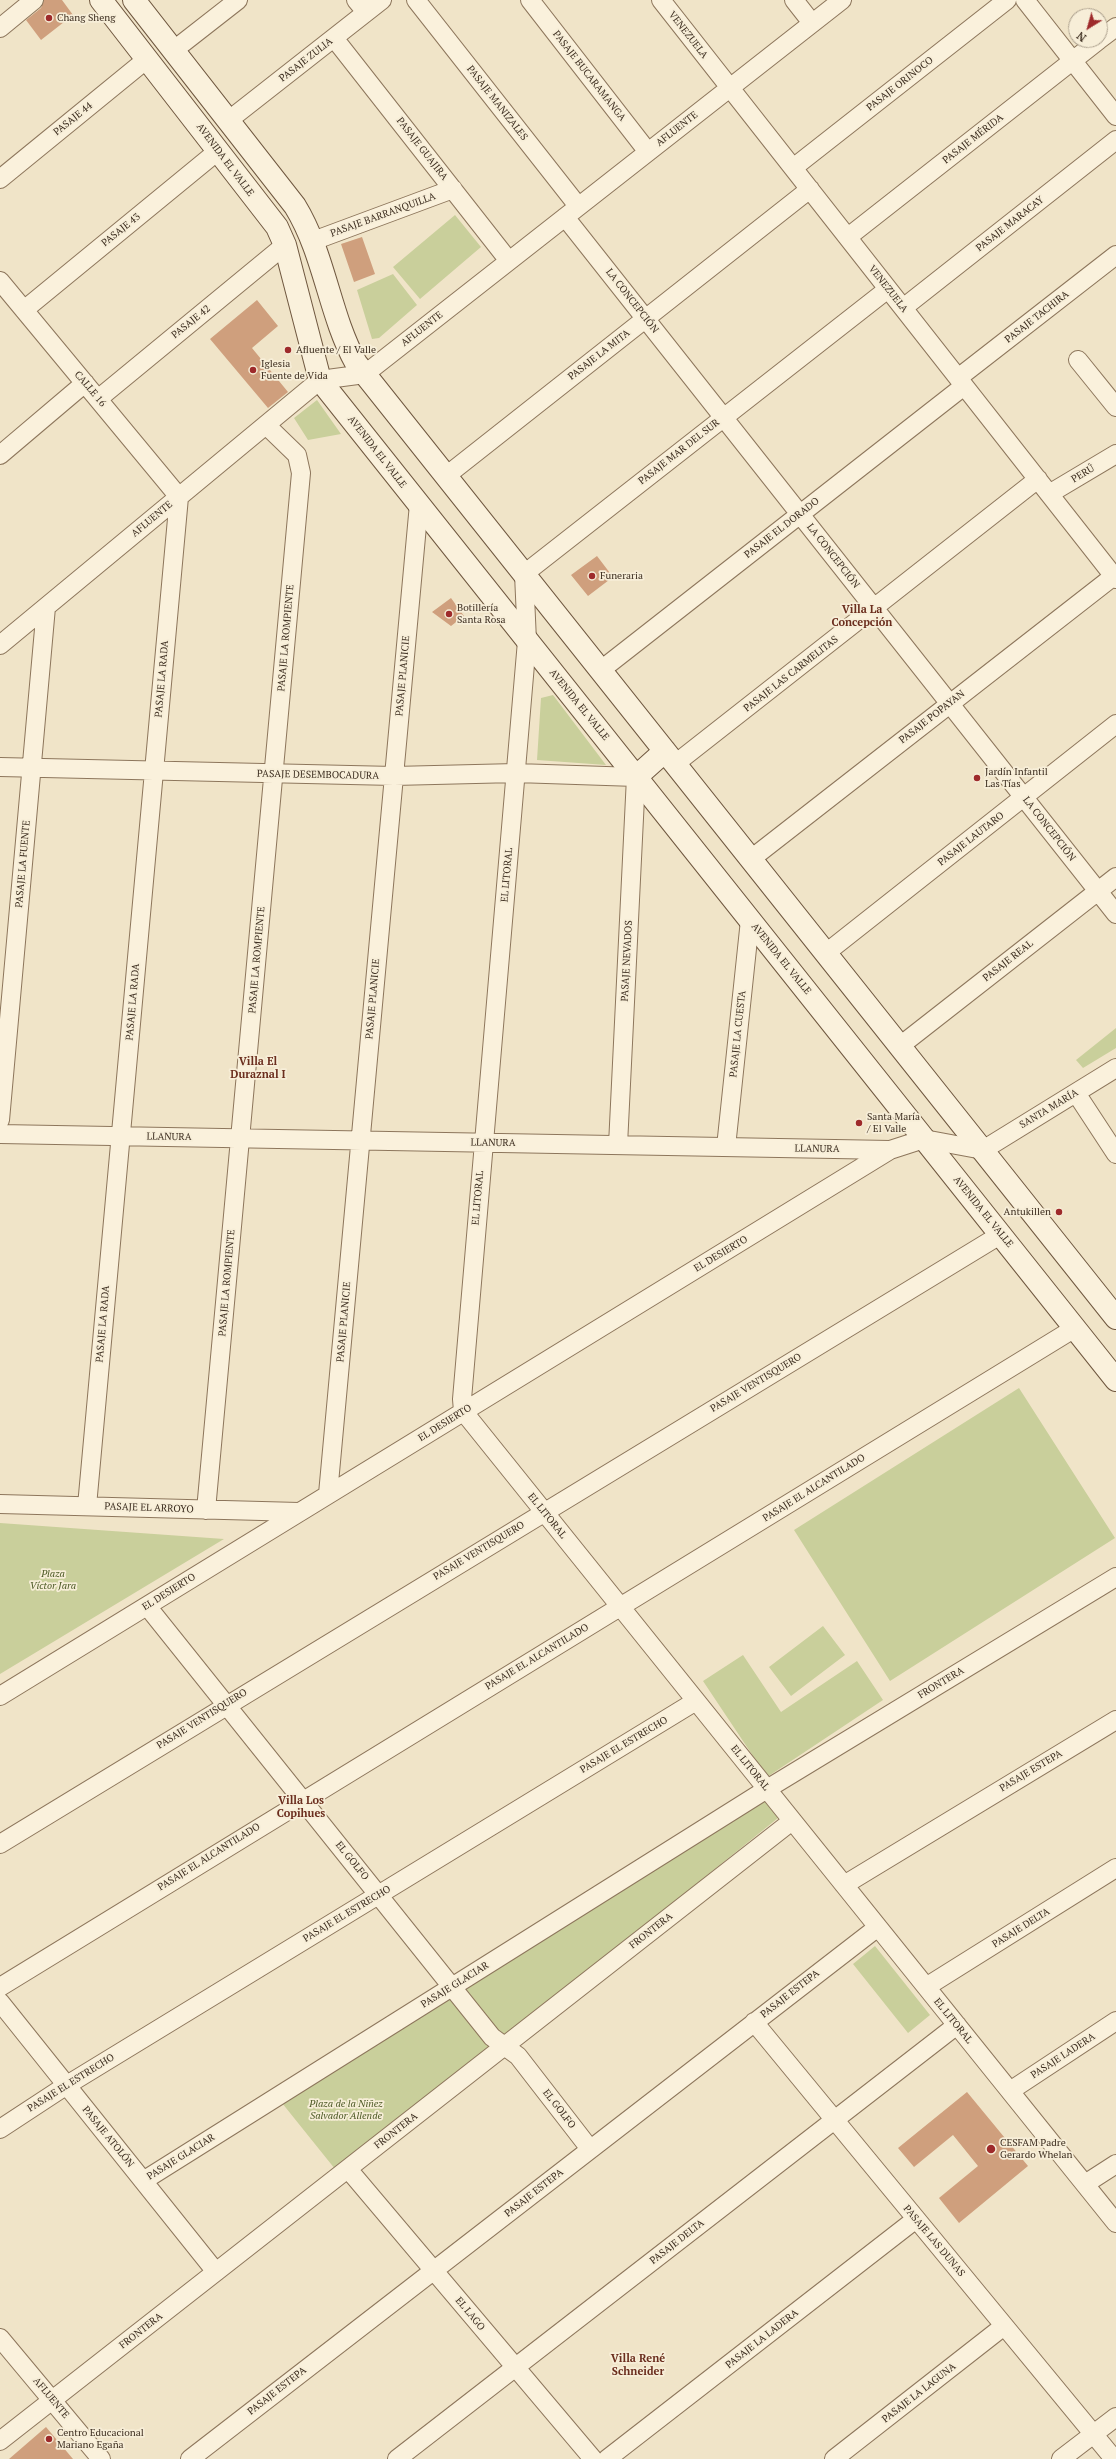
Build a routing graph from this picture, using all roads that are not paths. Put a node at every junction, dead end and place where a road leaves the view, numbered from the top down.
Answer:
1 (34, 0) edge
2 (101, 0) edge
3 (134, 0) edge
4 (238, 0) edge
5 (382, 0) edge
6 (416, 0) edge
7 (530, 0) edge
8 (661, 0) edge
9 (794, 0) edge
10 (842, 0) edge
11 (1007, 0) edge
12 (1025, 0) edge
13 (361, 6) edge
14 (812, 23) junction
15 (1116, 27) edge
16 (0, 28) edge
17 (1108, 34) edge
18 (334, 38) junction
19 (1090, 48) edge
20 (174, 50) junction
21 (147, 59) junction
22 (1073, 61) junction
23 (730, 88) junction
24 (1116, 116) edge
25 (229, 120) junction
26 (1116, 140) edge
27 (219, 150) junction
28 (648, 152) junction
29 (793, 168) junction
30 (0, 179) edge
31 (453, 189) junction
32 (810, 189) junction
33 (572, 212) junction
34 (848, 237) junction
35 (313, 241) junction
36 (285, 245) junction
37 (1115, 257) edge
38 (509, 261) junction
39 (888, 289) junction
40 (3, 291) edge
41 (903, 308) junction
42 (24, 310) junction
43 (646, 318) junction
44 (1078, 360) dead end
45 (365, 374) junction
46 (320, 380) junction
47 (961, 382) junction
48 (85, 383) junction
49 (98, 399) junction
50 (1116, 407) edge
51 (724, 417) junction
52 (266, 425) junction
53 (1116, 454) edge
54 (0, 455) edge
55 (446, 476) junction
56 (1038, 479) junction
57 (1049, 494) junction
58 (179, 497) junction
59 (419, 504) junction
60 (800, 514) junction
61 (524, 574) junction
62 (1115, 577) edge
63 (46, 607) junction
64 (874, 608) junction
65 (528, 641) junction
66 (0, 645) edge
67 (600, 670) junction
68 (950, 703) junction
69 (1116, 724) edge
70 (670, 758) junction
71 (0, 767) edge
72 (31, 768) junction
73 (154, 770) junction
74 (516, 773) junction
75 (274, 774) junction
76 (394, 776) junction
77 (636, 777) junction
78 (1024, 797) junction
79 (751, 859) junction
80 (1116, 877) edge
81 (1098, 891) junction
82 (1116, 914) edge
83 (750, 920) junction
84 (826, 953) junction
85 (900, 1046) junction
86 (1116, 1068) edge
87 (1076, 1093) junction
88 (0, 1120) edge
89 (0, 1134) edge
90 (121, 1136) junction
91 (240, 1139) junction
92 (924, 1139) junction
93 (361, 1140) junction
94 (483, 1143) junction
95 (618, 1145) junction
96 (726, 1147) junction
97 (890, 1150) junction
98 (983, 1150) junction
99 (1116, 1154) edge
100 (1000, 1235) junction
101 (1116, 1318) edge
102 (1075, 1328) junction
103 (1116, 1380) edge
104 (463, 1411) junction
105 (328, 1494) junction
106 (0, 1504) edge
107 (87, 1506) junction
108 (206, 1510) junction
109 (299, 1512) junction
110 (544, 1512) junction
111 (1116, 1577) edge
112 (147, 1606) junction
113 (620, 1607) junction
114 (0, 1696) edge
115 (696, 1701) junction
116 (226, 1705) junction
117 (1116, 1720) edge
118 (767, 1789) junction
119 (302, 1799) junction
120 (792, 1821) junction
121 (0, 1844) edge
122 (1116, 1868) edge
123 (844, 1884) junction
124 (379, 1894) junction
125 (878, 1926) junction
126 (453, 1986) junction
127 (0, 1987) edge
128 (926, 1987) junction
129 (0, 2002) edge
130 (1116, 2021) edge
131 (754, 2022) junction
132 (957, 2025) junction
133 (505, 2046) junction
134 (67, 2085) junction
135 (1010, 2091) junction
136 (834, 2120) junction
137 (0, 2129) edge
138 (590, 2149) junction
139 (1116, 2164) edge
140 (348, 2169) junction
141 (143, 2181) junction
142 (1085, 2184) junction
143 (916, 2219) junction
144 (1116, 2223) edge
145 (433, 2270) junction
146 (216, 2272) junction
147 (1004, 2326) junction
148 (0, 2338) edge
149 (515, 2367) junction
150 (52, 2400) junction
151 (1116, 2417) edge
152 (1093, 2434) junction
153 (0, 2441) edge
154 (101, 2459) edge
155 (190, 2459) edge
156 (397, 2459) edge
157 (592, 2459) edge
158 (607, 2459) edge
159 (834, 2459) edge
160 (1061, 2459) edge
161 (1114, 2459) edge

1 - 16 street
2 - 21 street, AVENIDA EL VALLE
3 - 20 street
4 - 20 street
5 - 13 street, PASAJE ZULIA
6 - 33 street, PASAJE MANIZALES
7 - 28 street, PASAJE BUCARAMANGA
8 - 23 street, VENEZUELA
9 - 14 street
10 - 14 street, AFLUENTE
11 - 29 street, PASAJE ORINOCO
12 - 22 street
13 - 18 street, PASAJE ZULIA
14 - 23 street, AFLUENTE
15 - 17 street, PASAJE MÉRIDA
18 - 25 street, PASAJE ZULIA
18 - 31 street, PASAJE GUAJIRA
19 - 22 street, PASAJE MÉRIDA
20 - 25 street
21 - 27 street, AVENIDA EL VALLE
21 - 30 street, PASAJE 44
22 - 24 street
22 - 34 street, PASAJE MÉRIDA
23 - 28 street, AFLUENTE
23 - 29 street, VENEZUELA
25 - 35 street
26 - 41 street, PASAJE MARACAY
27 - 36 street, AVENIDA EL VALLE
27 - 42 street, PASAJE 43
28 - 33 street, AFLUENTE
29 - 32 street, VENEZUELA
31 - 35 street, PASAJE BARRANQUILLA
31 - 38 street, PASAJE GUAJIRA
32 - 34 street, VENEZUELA
32 - 43 street, PASAJE LA MITA
33 - 38 street, AFLUENTE
33 - 43 street, LA CONCEPCIÓN
34 - 39 street, VENEZUELA
35 - 45 street
36 - 46 street, AVENIDA EL VALLE
36 - 49 street, PASAJE 42
37 - 47 street, PASAJE TACHIRA
38 - 45 street, AFLUENTE
39 - 41 street, VENEZUELA
39 - 51 street, PASAJE MAR DEL SUR
40 - 42 street, CALLE 16
41 - 47 street, VENEZUELA
42 - 48 street, CALLE 16
43 - 51 street, LA CONCEPCIÓN
43 - 55 street, PASAJE LA MITA
44 - 50 street
45 - 46 street
45 - 55 street
46 - 52 street, AFLUENTE
46 - 59 street, AVENIDA EL VALLE
47 - 56 street, VENEZUELA
47 - 60 street, PASAJE EL DORADO
48 - 49 street, CALLE 16
48 - 54 street
49 - 58 street, CALLE 16
51 - 60 street, LA CONCEPCIÓN
51 - 61 street, PASAJE MAR DEL SUR
52 - 58 street, AFLUENTE
52 - 75 street, PASAJE LA ROMPIENTE
53 - 57 street, PERÚ
55 - 61 street
56 - 57 street, VENEZUELA
56 - 64 street, PASAJE LAS CARMELITAS
57 - 62 street, VENEZUELA
58 - 63 street, AFLUENTE
58 - 73 street, PASAJE LA RADA
59 - 65 street, AVENIDA EL VALLE
59 - 76 street, PASAJE PLANICIE
60 - 64 street, LA CONCEPCIÓN
60 - 67 street, PASAJE EL DORADO
61 - 65 street
61 - 67 street
62 - 68 street, PASAJE POPAYAN
63 - 66 street, AFLUENTE
63 - 72 street, PASAJE LA FUENTE
64 - 68 street, LA CONCEPCIÓN
64 - 70 street, PASAJE LAS CARMELITAS
65 - 74 street, EL LITORAL
65 - 77 street, AVENIDA EL VALLE
67 - 70 street
68 - 78 street, LA CONCEPCIÓN
68 - 79 street, PASAJE POPAYAN
69 - 78 street, PASAJE LAUTARO
70 - 77 street
70 - 79 street
71 - 72 street, PASAJE DESEMBOCADURA
72 - 73 street, PASAJE DESEMBOCADURA
72 - 88 street, PASAJE LA FUENTE
73 - 75 street, PASAJE DESEMBOCADURA
73 - 90 street, PASAJE LA RADA
74 - 76 street, PASAJE DESEMBOCADURA
74 - 77 street, PASAJE DESEMBOCADURA
74 - 94 street, EL LITORAL
75 - 76 street, PASAJE DESEMBOCADURA
75 - 91 street, PASAJE LA ROMPIENTE
76 - 93 street, PASAJE PLANICIE
77 - 83 street, AVENIDA EL VALLE
77 - 95 street, PASAJE NEVADOS
78 - 81 street, LA CONCEPCIÓN
78 - 84 street, PASAJE LAUTARO
79 - 84 street
80 - 81 street, PASAJE REAL
81 - 82 street, LA CONCEPCIÓN
81 - 85 street, PASAJE REAL
83 - 92 street, AVENIDA EL VALLE
83 - 96 street, PASAJE LA CUESTA
84 - 85 street
85 - 98 street
86 - 87 street, SANTA MARÍA
87 - 98 street, SANTA MARÍA
87 - 99 street
89 - 90 street, LLANURA
90 - 91 street, LLANURA
90 - 107 street, PASAJE LA RADA
91 - 93 street, LLANURA
91 - 108 street, PASAJE LA ROMPIENTE
92 - 97 street, LLANURA
92 - 98 street, LLANURA
92 - 100 street, AVENIDA EL VALLE
93 - 94 street, LLANURA
93 - 105 street, PASAJE PLANICIE
94 - 95 street, LLANURA
94 - 104 street, EL LITORAL
95 - 96 street, LLANURA
96 - 97 street, LLANURA
97 - 104 street, EL DESIERTO
98 - 101 street
100 - 102 street, AVENIDA EL VALLE
100 - 110 street, PASAJE VENTISQUERO
102 - 103 street, AVENIDA EL VALLE
102 - 113 street, PASAJE EL ALCANTILADO
104 - 105 street, EL DESIERTO
104 - 110 street, EL LITORAL
105 - 109 street, EL DESIERTO
106 - 107 street, PASAJE EL ARROYO
107 - 108 street, PASAJE EL ARROYO
108 - 109 street, PASAJE EL ARROYO
109 - 112 street, EL DESIERTO
110 - 113 street, EL LITORAL
110 - 116 street, PASAJE VENTISQUERO
111 - 118 street, FRONTERA
112 - 114 street, EL DESIERTO
112 - 116 street, EL GOLFO
113 - 115 street, EL LITORAL
113 - 119 street, PASAJE EL ALCANTILADO
115 - 118 street, EL LITORAL
115 - 124 street, PASAJE EL ESTRECHO
116 - 119 street, EL GOLFO
116 - 121 street, PASAJE VENTISQUERO
117 - 123 street, PASAJE ESTEPA
118 - 120 street, EL LITORAL
118 - 126 street, PASAJE GLACIAR
119 - 124 street, EL GOLFO
119 - 127 street, PASAJE EL ALCANTILADO
120 - 123 street, EL LITORAL
120 - 133 street, FRONTERA
122 - 128 street, PASAJE DELTA
123 - 125 street, EL LITORAL
124 - 126 street, EL GOLFO
124 - 134 street, PASAJE EL ESTRECHO
125 - 128 street, EL LITORAL
125 - 131 street, PASAJE ESTEPA
126 - 133 street, EL GOLFO
126 - 141 street, PASAJE GLACIAR
128 - 132 street, EL LITORAL
129 - 134 street, PASAJE ATOLÓN
130 - 135 street, PASAJE LADERA
131 - 136 street, PASAJE LAS DUNAS
131 - 138 street, PASAJE ESTEPA
132 - 135 street, EL LITORAL
132 - 136 street, PASAJE DELTA
133 - 138 street, EL GOLFO
133 - 140 street, FRONTERA
134 - 137 street, PASAJE EL ESTRECHO
134 - 141 street, PASAJE ATOLÓN
135 - 142 street, EL LITORAL
136 - 143 street, PASAJE LAS DUNAS
136 - 149 street, PASAJE DELTA
138 - 145 street, PASAJE ESTEPA
139 - 142 street
140 - 145 street, EL LAGO
140 - 146 street, FRONTERA
141 - 146 street, PASAJE ATOLÓN
142 - 144 street, EL LITORAL
143 - 147 street, PASAJE LAS DUNAS
143 - 158 street, PASAJE LA LADERA
145 - 149 street, EL LAGO
145 - 155 street, PASAJE ESTEPA
146 - 150 street, FRONTERA
147 - 152 street, PASAJE LAS DUNAS
147 - 159 street, PASAJE LA LAGUNA
148 - 150 street, AFLUENTE
149 - 156 street, PASAJE DELTA
149 - 157 street, EL LAGO
150 - 153 street, FRONTERA
150 - 154 street, AFLUENTE
151 - 152 street
152 - 160 street
152 - 161 street, PASAJE LAS DUNAS

